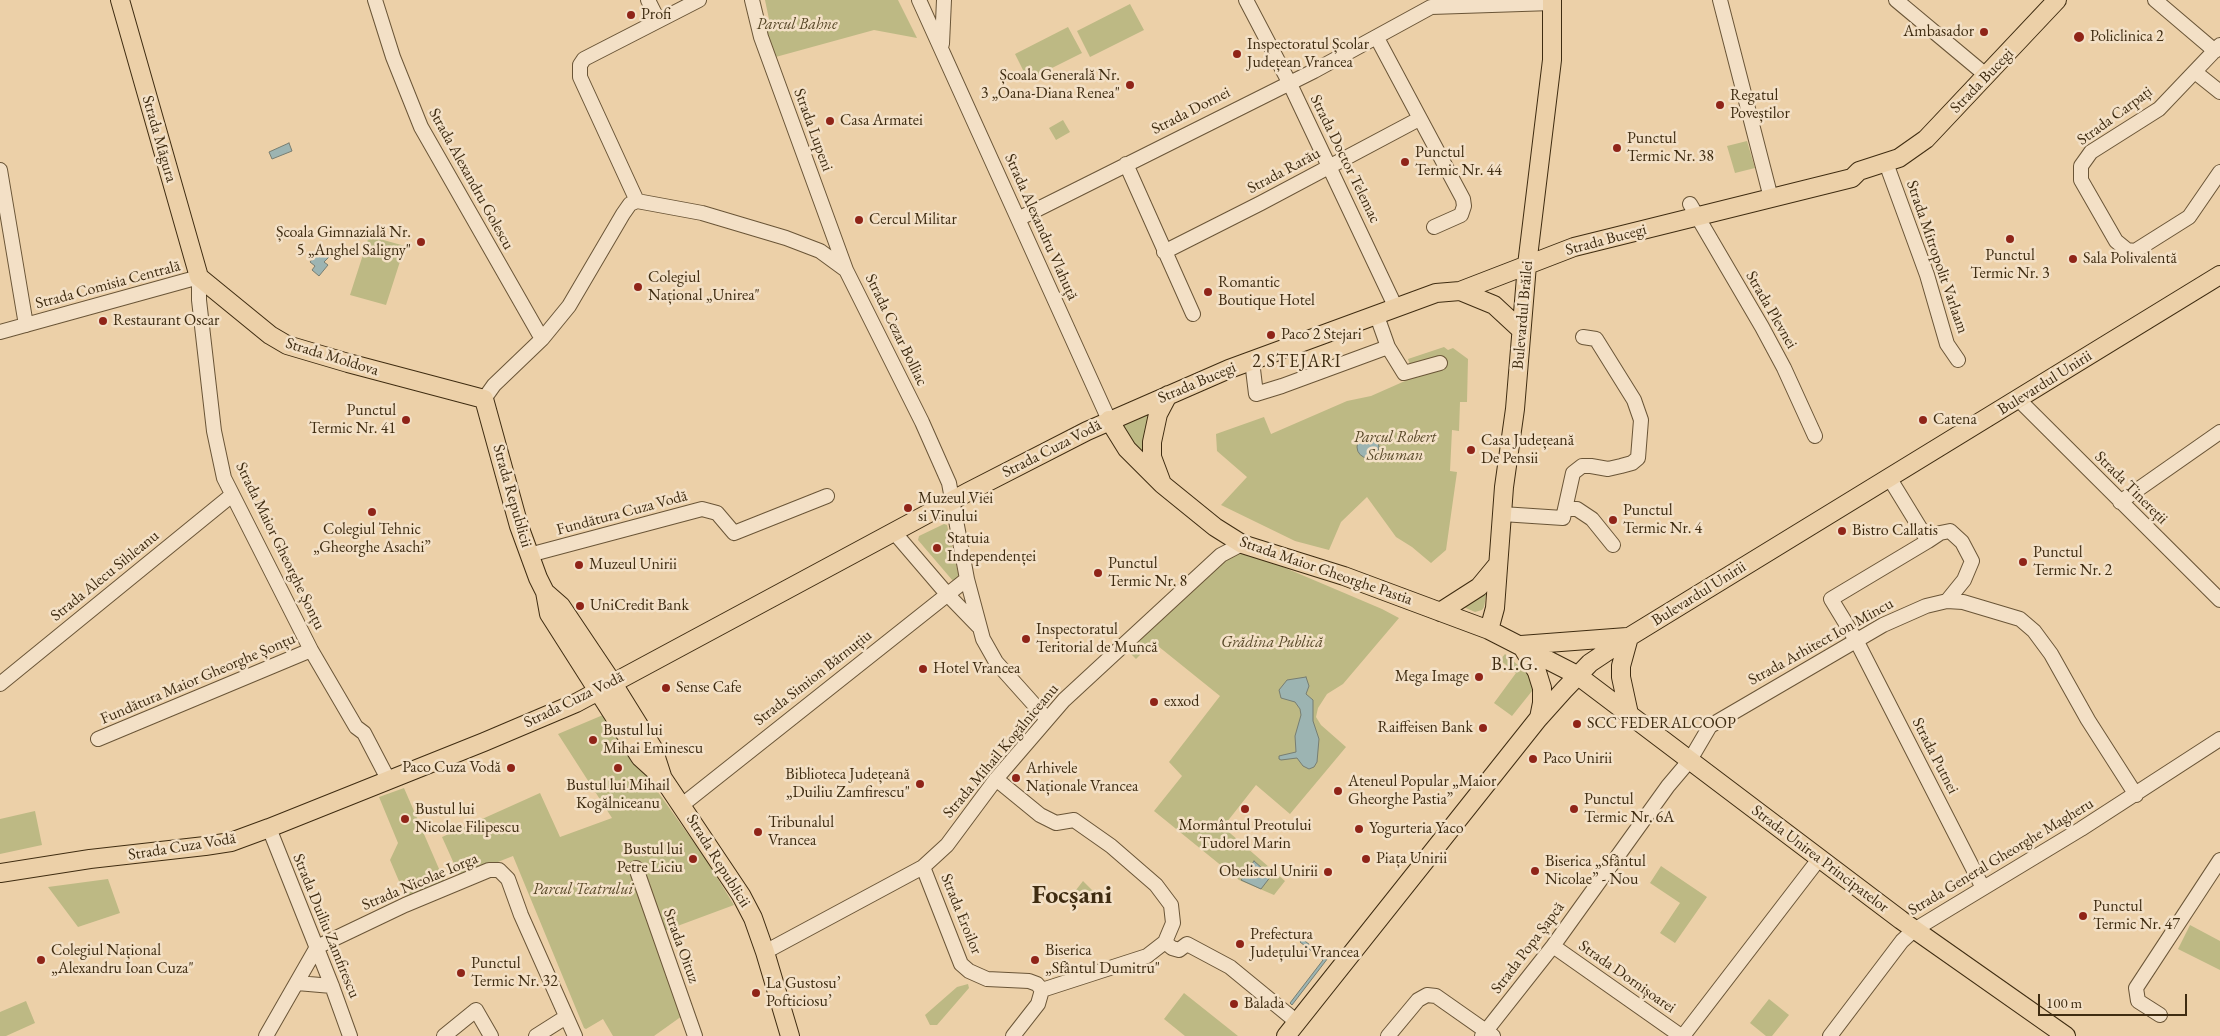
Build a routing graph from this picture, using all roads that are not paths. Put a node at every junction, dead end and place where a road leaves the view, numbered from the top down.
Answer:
1 (120, 0) edge
2 (375, 0) edge
3 (648, 0) edge
4 (698, 0) edge
5 (752, 0) edge
6 (919, 0) edge
7 (944, 0) edge
8 (1246, 0) edge
9 (1720, 0) edge
10 (1896, 0) edge
11 (2057, 0) edge
12 (2155, 0) edge
13 (1552, 2) edge
14 (1431, 4) edge
15 (658, 20) junction
16 (1377, 38) junction
17 (942, 48) junction
18 (2217, 48) edge
19 (2195, 72) junction
20 (1987, 76) junction
21 (1289, 82) junction
22 (2220, 92) edge
23 (1420, 119) junction
24 (1886, 163) junction
25 (1126, 164) junction
26 (1328, 167) junction
27 (0, 170) edge
28 (2220, 172) edge
29 (1771, 198) junction
30 (638, 201) junction
31 (1694, 211) junction
32 (1018, 218) junction
33 (1434, 227) dead end
34 (1164, 252) junction
35 (1527, 265) junction
36 (846, 270) junction
37 (2220, 275) edge
38 (199, 277) junction
39 (1460, 291) junction
40 (1396, 308) junction
41 (1193, 314) dead end
42 (1377, 316) junction
43 (26, 325) junction
44 (1521, 330) junction
45 (0, 332) edge
46 (1583, 337) dead end
47 (542, 339) junction
48 (1388, 347) junction
49 (1958, 360) dead end
50 (1252, 361) junction
51 (1440, 363) dead end
52 (1168, 395) junction
53 (484, 399) junction
54 (2019, 400) junction
55 (1109, 420) junction
56 (2220, 432) edge
57 (1815, 436) dead end
58 (1890, 479) junction
59 (1162, 484) junction
60 (232, 495) junction
61 (827, 496) dead end
62 (953, 500) junction
63 (2120, 502) junction
64 (1565, 508) junction
65 (1502, 514) junction
66 (893, 531) junction
67 (1928, 541) junction
68 (1242, 544) junction
69 (1613, 545) dead end
70 (529, 555) junction
71 (1498, 564) junction
72 (967, 579) junction
73 (545, 592) junction
74 (947, 594) junction
75 (2220, 600) edge
76 (1947, 601) junction
77 (1440, 612) junction
78 (979, 626) junction
79 (1489, 630) junction
80 (1629, 637) junction
81 (1856, 640) junction
82 (1520, 645) junction
83 (311, 650) junction
84 (1577, 676) junction
85 (612, 682) junction
86 (0, 684) edge
87 (596, 691) junction
88 (1629, 714) junction
89 (1047, 719) junction
90 (1538, 719) junction
91 (98, 739) dead end
92 (2220, 739) edge
93 (1690, 760) junction
94 (662, 777) junction
95 (388, 779) junction
96 (996, 779) junction
97 (2136, 795) junction
98 (682, 805) junction
99 (269, 828) junction
100 (1819, 859) junction
101 (2220, 860) edge
102 (923, 867) junction
103 (636, 868) dead end
104 (0, 873) edge
105 (1983, 888) junction
106 (1914, 930) junction
107 (1165, 942) junction
108 (1553, 946) junction
109 (317, 947) junction
110 (766, 952) junction
111 (297, 983) junction
112 (332, 986) junction
113 (1042, 990) junction
114 (2160, 1015) dead end
115 (566, 1017) junction
116 (1291, 1029) edge
117 (1487, 1034) edge
118 (266, 1036) edge
119 (350, 1036) edge
120 (444, 1036) edge
121 (491, 1036) edge
122 (536, 1036) edge
123 (575, 1036) edge
124 (695, 1036) edge
125 (790, 1036) edge
126 (1013, 1036) edge
127 (1388, 1036) edge
128 (1682, 1036) edge
129 (1830, 1036) edge
130 (2066, 1036) edge

1 - 38 main road, Strada Măgura
2 - 47 street, Strada Alexandru Golescu
3 - 15 street
4 - 15 street
5 - 36 street, Strada Lupeni
6 - 17 street, Strada Alexandru Vlahuță
7 - 17 street, Strada Alexandru Vlahuță
8 - 21 street, Strada Doctor Telemac
9 - 29 street
10 - 20 street
11 - 20 main road, Strada Bucegi
12 - 18 street
13 - 14 street, Strada Dornei
13 - 35 main road, Bulevardul Brăilei
14 - 16 street, Strada Dornei
15 - 30 street
16 - 21 street, Strada Dornei
16 - 23 street
17 - 32 street, Strada Alexandru Vlahuță
18 - 19 street, Strada Carpați
19 - 22 street
19 - 28 street, Strada Carpați
20 - 24 main road, Strada Bucegi
21 - 25 street, Strada Dornei
21 - 26 street, Strada Doctor Telemac
23 - 26 street, Strada Rarău
23 - 33 street
24 - 29 main road, Strada Bucegi
24 - 49 street, Strada Mitropolit Varlaam
25 - 32 street, Strada Dornei
25 - 34 street
26 - 34 street, Strada Rarău
26 - 40 street, Strada Doctor Telemac
27 - 43 street, Strada Comisia Centrală
29 - 31 main road, Strada Bucegi
30 - 36 street, Strada Cezar Bolliac
30 - 47 street
31 - 35 main road, Strada Bucegi
31 - 57 street, Strada Plevnei
32 - 55 street, Strada Alexandru Vlahuță
34 - 41 street
35 - 39 main road, Strada Bucegi
35 - 44 main road, Bulevardul Brăilei
36 - 62 street, Strada Cezar Bolliac
37 - 54 main road, Bulevardul Unirii
38 - 43 street, Strada Comisia Centrală
38 - 53 main road, Strada Moldova
38 - 60 street, Strada Maior Gheorghe Șonțu
39 - 40 main road, Strada Bucegi
39 - 44 main road
40 - 42 main road, Strada Bucegi
42 - 48 street
42 - 50 main road, Strada Bucegi
43 - 45 street, Strada Comisia Centrală
44 - 65 main road, Bulevardul Brăilei
46 - 64 street
47 - 53 street
48 - 50 street
48 - 51 street
50 - 52 main road, Strada Bucegi
52 - 55 main road, Strada Bucegi
52 - 59 main road
53 - 70 main road, Strada Republicii
54 - 58 main road, Bulevardul Unirii
54 - 63 street, Strada Tinereții
55 - 59 main road, Strada Maior Gheorghe Pastia
55 - 62 main road, Strada Cuza Vodă
56 - 63 street
58 - 67 street
58 - 80 main road, Bulevardul Unirii
59 - 68 main road, Strada Maior Gheorghe Pastia
60 - 83 street, Strada Maior Gheorghe Șonțu
60 - 86 street, Strada Alecu Sihleanu
61 - 70 street, Fundătura Cuza Vodă
62 - 66 main road, Strada Cuza Vodă
62 - 72 street, Strada Cezar Bolliac
63 - 75 street, Strada Tinereții
64 - 65 street
64 - 69 street
65 - 71 main road, Bulevardul Brăilei
66 - 74 street
66 - 85 main road, Strada Cuza Vodă
67 - 76 street
67 - 81 street, Strada Putnei
68 - 77 main road, Strada Maior Gheorghe Pastia
68 - 89 street, Strada Mihail Kogălniceanu
70 - 73 main road, Strada Republicii
71 - 77 main road
71 - 79 main road, Bulevardul Brăilei
72 - 74 street, Strada Simion Bărnuțiu
72 - 78 street, Strada Cezar Bolliac
73 - 85 main road, Strada Republicii
73 - 87 main road, Strada Republicii
74 - 78 street
74 - 98 street, Strada Simion Bărnuțiu
76 - 81 street, Strada Arhitect Ion Mincu
76 - 97 street, Strada Arhitect Ion Mincu
77 - 79 main road, Strada Maior Gheorghe Pastia
78 - 89 street
79 - 82 main road, Strada Maior Gheorghe Pastia
80 - 82 main road
80 - 84 main road, Bulevardul Unirii
80 - 88 main road
81 - 93 street, Strada Arhitect Ion Mincu
81 - 105 street, Strada Putnei
82 - 84 main road, Strada Maior Gheorghe Pastia
82 - 90 main road
83 - 91 street, Fundătura Maior Gheorghe Șonțu
83 - 95 street, Strada Maior Gheorghe Șonțu
84 - 88 main road, Strada Unirea Principatelor
84 - 90 main road, Bulevardul Unirii
85 - 87 main road, Strada Cuza Vodă
85 - 94 main road, Strada Republicii
87 - 94 main road, Strada Republicii
87 - 95 main road, Strada Cuza Vodă
88 - 93 main road, Strada Unirea Principatelor
89 - 96 street, Strada Mihail Kogălniceanu
90 - 116 main road, Bulevardul Unirii
92 - 97 street, Strada General Gheorghe Magheru
93 - 100 main road, Strada Unirea Principatelor
93 - 108 street, Strada Popa Șapcă
94 - 98 main road, Strada Republicii
95 - 99 main road, Strada Cuza Vodă
96 - 102 street, Strada Mihail Kogălniceanu
96 - 107 street
97 - 105 street, Strada General Gheorghe Magheru
98 - 110 main road, Strada Republicii
99 - 104 main road, Strada Cuza Vodă
99 - 109 street, Strada Duiliu Zamfirescu
100 - 106 main road, Strada Unirea Principatelor
100 - 128 street
101 - 114 street
102 - 110 street, Strada Mihail Kogălniceanu
102 - 113 street, Strada Eroilor
103 - 124 street, Strada Oituz
105 - 106 street, Strada General Gheorghe Magheru
106 - 129 street, Strada General Gheorghe Magheru
106 - 130 main road, Strada Unirea Principatelor
107 - 113 street
107 - 116 street
108 - 117 street, Strada Popa Șapcă
108 - 128 street, Strada Dornișoarei
109 - 111 street
109 - 112 street, Strada Duiliu Zamfirescu
109 - 115 street, Strada Nicolae Iorga
110 - 125 main road, Strada Republicii
111 - 112 street
111 - 118 street
112 - 119 street, Strada Duiliu Zamfirescu
113 - 126 street
115 - 122 street
115 - 123 street
117 - 127 street
120 - 121 street

